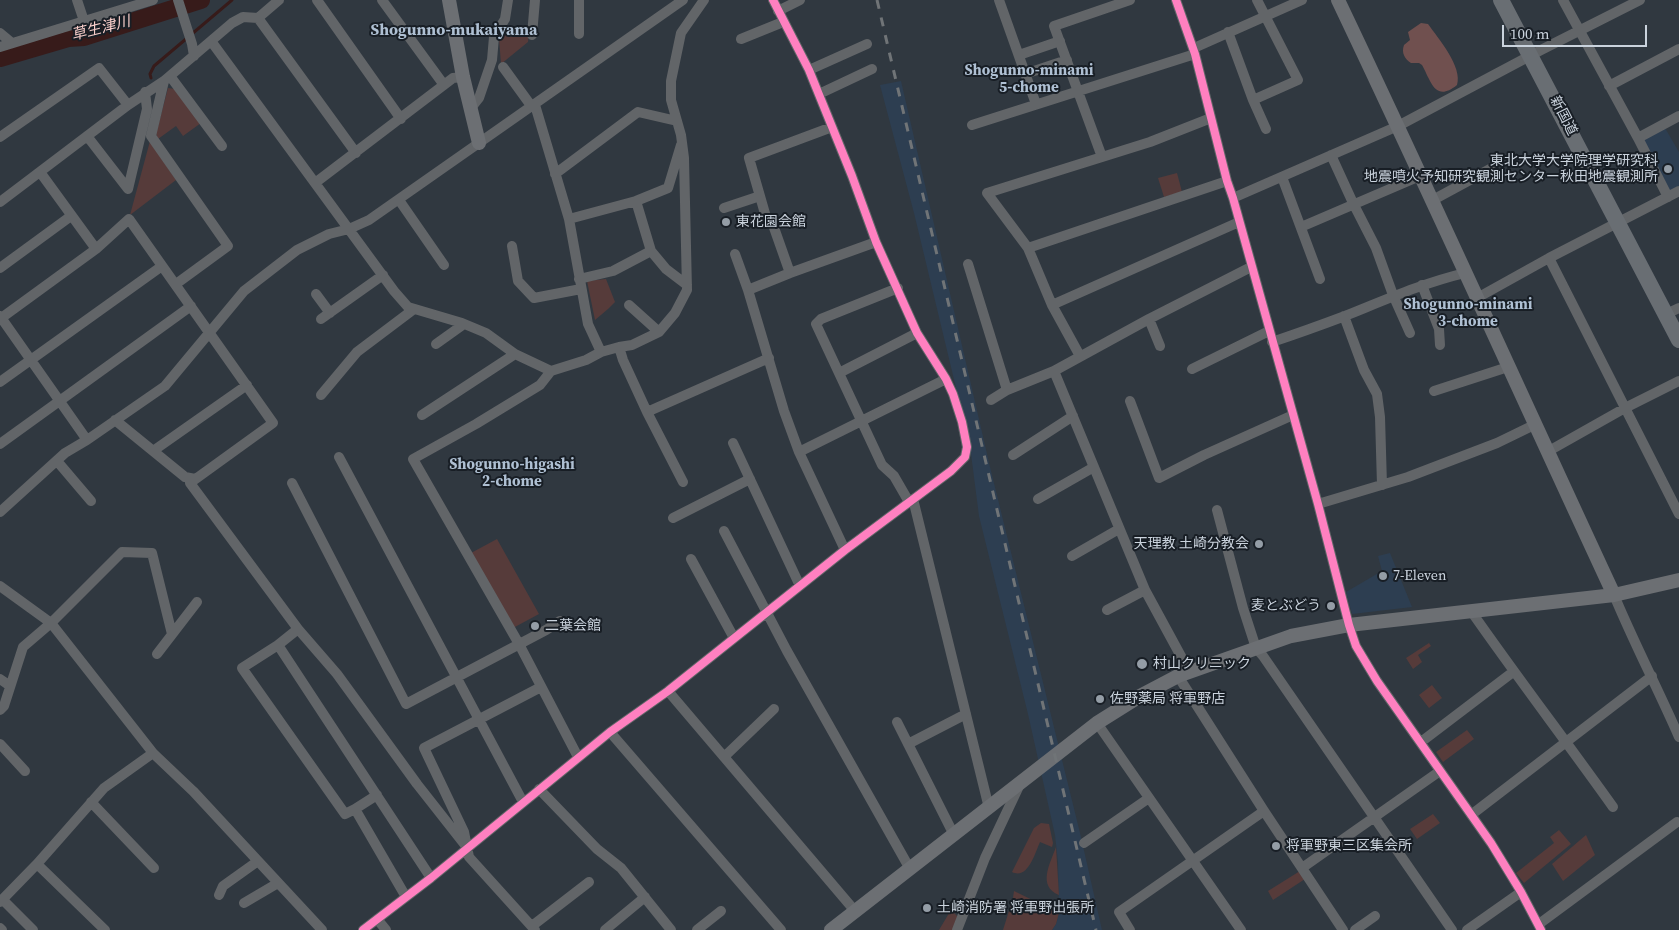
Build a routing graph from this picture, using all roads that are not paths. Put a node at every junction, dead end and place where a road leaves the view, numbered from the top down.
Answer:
1 (77, 0) edge
2 (153, 0) edge
3 (178, 0) edge
4 (279, 0) edge
5 (316, 0) edge
6 (382, 0) edge
7 (449, 0) edge
8 (508, 0) edge
9 (535, 0) edge
10 (579, 0) edge
11 (683, 0) edge
12 (704, 0) edge
13 (773, 0) edge
14 (800, 0) edge
15 (999, 0) edge
16 (1130, 0) edge
17 (1176, 0) edge
18 (1257, 0) edge
19 (1302, 0) edge
20 (1338, 0) edge
21 (1501, 0) edge
22 (1563, 0) edge
23 (1640, 0) edge
24 (129, 4) edge
25 (1102, 4) edge
26 (778, 11) junction
27 (1265, 16) junction
28 (258, 18) junction
29 (84, 22) junction
30 (784, 22) junction
31 (1228, 32) junction
32 (1579, 32) junction
33 (0, 34) edge
34 (579, 34) dead end
35 (532, 35) dead end
36 (741, 39) dead end
37 (211, 40) junction
38 (1060, 41) junction
39 (12, 43) junction
40 (867, 44) dead end
41 (0, 47) edge
42 (1679, 49) edge
43 (1195, 51) junction
44 (1019, 55) junction
45 (194, 56) junction
46 (1531, 56) junction
47 (1067, 60) junction
48 (504, 67) dead end
49 (872, 69) dead end
50 (809, 70) junction
51 (1025, 74) junction
52 (464, 77) junction
53 (167, 79) junction
54 (444, 85) junction
55 (1609, 86) junction
56 (1078, 91) junction
57 (145, 92) junction
58 (819, 94) junction
59 (1253, 100) junction
60 (1036, 104) junction
61 (128, 105) junction
62 (534, 106) junction
63 (471, 108) junction
64 (1679, 116) edge
65 (1211, 118) junction
66 (401, 119) junction
67 (677, 121) junction
68 (972, 125) dead end
69 (1398, 126) junction
70 (832, 127) junction
71 (1266, 129) dead end
72 (87, 136) junction
73 (0, 137) edge
74 (1638, 138) junction
75 (479, 143) junction
76 (682, 144) junction
77 (222, 146) dead end
78 (356, 153) junction
79 (1331, 155) junction
80 (1102, 157) junction
81 (1492, 168) dead end
82 (40, 172) junction
83 (555, 174) junction
84 (1420, 176) junction
85 (1282, 177) junction
86 (1227, 181) junction
87 (315, 183) junction
88 (1679, 191) edge
89 (760, 196) junction
90 (1668, 197) junction
91 (1233, 198) junction
92 (399, 200) junction
93 (636, 201) junction
94 (1432, 201) junction
95 (0, 202) edge
96 (1353, 203) junction
97 (724, 208) dead end
98 (71, 216) junction
99 (569, 219) junction
100 (1240, 222) junction
101 (1618, 222) junction
102 (1301, 227) junction
103 (349, 229) junction
104 (876, 242) junction
105 (512, 246) dead end
106 (1028, 248) junction
107 (96, 249) junction
108 (651, 251) junction
109 (735, 254) dead end
110 (1549, 258) junction
111 (968, 264) dead end
112 (444, 265) dead end
113 (162, 266) junction
114 (1251, 267) junction
115 (0, 268) edge
116 (790, 272) junction
117 (1465, 273) junction
118 (383, 275) junction
119 (1320, 279) dead end
120 (176, 284) junction
121 (580, 284) junction
122 (687, 285) junction
123 (1422, 285) junction
124 (898, 288) junction
125 (748, 290) junction
126 (316, 294) dead end
127 (1393, 295) junction
128 (1477, 298) junction
129 (629, 305) dead end
130 (1052, 305) junction
131 (191, 306) junction
132 (414, 309) junction
133 (1672, 311) edge
134 (330, 313) junction
135 (1344, 316) junction
136 (0, 317) edge
137 (1149, 319) junction
138 (321, 320) dead end
139 (464, 324) junction
140 (1269, 331) junction
141 (659, 332) junction
142 (210, 333) junction
143 (917, 333) junction
144 (1410, 333) dead end
145 (1679, 340) edge
146 (1272, 342) junction
147 (436, 344) dead end
148 (1440, 345) dead end
149 (618, 346) junction
150 (1160, 346) dead end
151 (601, 352) junction
152 (515, 354) junction
153 (1080, 356) junction
154 (768, 358) junction
155 (31, 360) junction
156 (1508, 367) junction
157 (1192, 369) dead end
158 (551, 371) junction
159 (1054, 371) junction
160 (839, 373) junction
161 (946, 379) junction
162 (1679, 381) edge
163 (0, 382) edge
164 (247, 385) junction
165 (1007, 390) junction
166 (1434, 391) dead end
167 (321, 395) dead end
168 (991, 400) dead end
169 (60, 401) junction
170 (1130, 401) dead end
171 (1625, 408) junction
172 (647, 412) junction
173 (422, 415) dead end
174 (1293, 415) junction
175 (1073, 416) junction
176 (115, 420) junction
177 (862, 421) junction
178 (1534, 425) junction
179 (87, 440) junction
180 (733, 443) dead end
181 (0, 444) edge
182 (153, 450) junction
183 (799, 452) junction
184 (1547, 452) junction
185 (1013, 455) dead end
186 (339, 457) dead end
187 (57, 461) junction
188 (1094, 467) junction
189 (195, 479) junction
190 (750, 480) junction
191 (683, 482) dead end
192 (292, 483) dead end
193 (1382, 485) junction
194 (1038, 499) dead end
195 (911, 500) junction
196 (91, 501) dead end
197 (1318, 504) junction
198 (1217, 510) dead end
199 (0, 512) edge
200 (1679, 514) edge
201 (672, 518) dead end
202 (1119, 529) junction
203 (724, 531) dead end
204 (845, 550) junction
205 (1072, 556) dead end
206 (691, 559) dead end
207 (1679, 580) edge
208 (0, 586) edge
209 (800, 586) junction
210 (1145, 590) junction
211 (1614, 595) junction
212 (197, 602) dead end
213 (1107, 610) dead end
214 (1471, 611) junction
215 (766, 612) junction
216 (560, 621) dead end
217 (51, 623) junction
218 (1349, 625) junction
219 (298, 629) junction
220 (172, 634) junction
221 (734, 638) junction
222 (519, 644) junction
223 (278, 645) junction
224 (1256, 648) junction
225 (157, 654) dead end
226 (1513, 672) junction
227 (1183, 674) junction
228 (1652, 676) junction
229 (457, 677) junction
230 (0, 679) edge
231 (10, 686) junction
232 (541, 687) junction
233 (668, 691) junction
234 (774, 709) dead end
235 (0, 710) edge
236 (966, 714) junction
237 (479, 720) junction
238 (897, 722) dead end
239 (1098, 723) junction
240 (610, 732) junction
241 (1679, 737) edge
242 (1566, 741) junction
243 (1421, 742) junction
244 (0, 744) edge
245 (908, 744) junction
246 (153, 753) junction
247 (578, 757) junction
248 (724, 757) junction
249 (25, 771) dead end
250 (1440, 771) junction
251 (1020, 783) junction
252 (539, 789) junction
253 (377, 795) junction
254 (1149, 798) junction
255 (91, 802) junction
256 (522, 802) junction
257 (1613, 807) dead end
258 (989, 808) junction
259 (355, 809) junction
260 (1264, 812) junction
261 (1470, 815) junction
262 (1374, 816) junction
263 (1678, 822) dead end
264 (954, 835) junction
265 (1084, 843) dead end
266 (467, 848) junction
267 (258, 861) junction
268 (1193, 861) junction
269 (37, 864) junction
270 (154, 868) dead end
271 (1302, 868) junction
272 (910, 869) junction
273 (430, 878) junction
274 (278, 882) junction
275 (589, 882) dead end
276 (1521, 892) junction
277 (220, 895) dead end
278 (406, 897) junction
279 (646, 897) junction
280 (1, 900) edge
281 (244, 903) dead end
282 (855, 911) junction
283 (721, 912) dead end
284 (1375, 916) dead end
285 (377, 919) junction
286 (1540, 927) edge
287 (533, 928) edge
288 (33, 930) edge
289 (105, 930) edge
290 (322, 930) edge
291 (363, 930) edge
292 (386, 930) edge
293 (605, 930) edge
294 (671, 930) edge
295 (697, 930) edge
296 (781, 930) edge
297 (831, 930) edge
298 (956, 930) edge
299 (1130, 930) edge
300 (1241, 930) edge
301 (1343, 930) edge
302 (1355, 930) edge
303 (1452, 930) edge
304 (1467, 930) edge

1 - 29 street
2 - 24 street
3 - 45 street
4 - 28 street
5 - 66 street
6 - 54 street
7 - 52 street
8 - 63 street
9 - 35 street
10 - 34 street
11 - 62 street
12 - 67 street
13 - 26 street
14 - 26 street
15 - 44 street
16 - 25 street
17 - 43 street
18 - 27 street
19 - 27 street
20 - 69 street
21 - 46 main road, 新国道
22 - 32 street
23 - 32 street
24 - 29 street
25 - 38 street
26 - 30 street
27 - 31 street
27 - 59 street
28 - 37 street
28 - 78 street
29 - 39 street
30 - 36 street
30 - 50 street
31 - 43 street
31 - 59 street
32 - 46 street
32 - 55 street
33 - 39 street
37 - 45 street
37 - 87 street
38 - 44 street
38 - 47 street
39 - 41 street
40 - 50 street
42 - 55 street
43 - 56 street
43 - 65 street
44 - 51 street
45 - 53 street
46 - 69 street
46 - 101 main road, 新国道
47 - 51 street
47 - 56 street
48 - 62 street
49 - 58 street
50 - 58 street
51 - 60 street
52 - 54 street
52 - 63 street
53 - 57 street
53 - 77 street
53 - 120 street
54 - 66 street
55 - 74 street
56 - 60 street
56 - 80 street
57 - 61 street
57 - 72 street
58 - 70 street
59 - 71 street
60 - 68 street
61 - 72 street
61 - 73 street
62 - 75 street
62 - 83 street
63 - 75 street
64 - 74 street
65 - 80 street
65 - 86 street
66 - 78 street
67 - 76 street
67 - 83 street
69 - 79 street
69 - 84 street
70 - 89 street
70 - 104 street
72 - 82 street
74 - 90 street
75 - 92 street
76 - 93 street
76 - 122 street
78 - 87 street
79 - 85 street
79 - 96 street
80 - 106 street
81 - 94 street
82 - 95 street
82 - 98 street
83 - 99 street
84 - 94 street
84 - 96 street
85 - 91 street
85 - 102 street
86 - 91 street
86 - 106 street
87 - 103 street
88 - 90 street
89 - 97 street
89 - 116 street
90 - 101 street
91 - 100 street
92 - 103 street
92 - 112 street
93 - 99 street
93 - 108 street
94 - 117 street
96 - 102 street
96 - 127 street
98 - 107 street
98 - 115 street
99 - 121 street
100 - 114 street
100 - 130 street
101 - 110 street
101 - 133 main road, 新国道
102 - 119 street
103 - 118 street
103 - 142 street
104 - 116 street
104 - 124 street
105 - 121 street
106 - 130 street
107 - 113 street
107 - 136 street
108 - 121 street
108 - 122 street
109 - 125 street
110 - 128 street
110 - 171 street
111 - 165 street
113 - 120 street
113 - 155 street
114 - 137 street
114 - 140 street
116 - 125 street
117 - 123 street
117 - 128 street
118 - 132 street
118 - 134 street
120 - 131 street
121 - 151 street
122 - 141 street
123 - 127 street
123 - 148 street
124 - 143 street
124 - 160 street
125 - 154 street
126 - 134 street
127 - 135 street
127 - 144 street
128 - 156 street
129 - 141 street
130 - 153 street
131 - 142 street
131 - 169 street
132 - 139 street
132 - 167 street
133 - 145 main road, 新国道
134 - 138 street
135 - 146 street
135 - 193 street
136 - 155 street
137 - 150 street
137 - 153 street
139 - 147 street
139 - 152 street
140 - 146 street
140 - 157 street
141 - 149 street
142 - 164 street
142 - 176 street
143 - 160 street
143 - 161 street
146 - 174 street
149 - 151 street
149 - 172 street
151 - 158 street
152 - 158 street
152 - 173 street
153 - 159 street
154 - 172 street
154 - 183 street
155 - 163 street
155 - 169 street
156 - 166 street
156 - 178 street
158 - 222 street
159 - 165 street
159 - 175 street
160 - 177 street
161 - 177 street
161 - 195 street
162 - 171 street
164 - 182 street
164 - 189 street
165 - 168 street
169 - 179 street
169 - 181 street
170 - 174 street
171 - 184 street
171 - 200 street
172 - 191 street
174 - 197 street
175 - 185 street
175 - 188 street
176 - 179 street
176 - 182 street
177 - 183 street
177 - 195 street
178 - 184 street
178 - 193 street
179 - 187 street
180 - 190 street
182 - 189 street
183 - 204 street
184 - 211 street
186 - 229 street
187 - 196 street
187 - 199 street
188 - 194 street
188 - 202 street
189 - 219 street
190 - 201 street
190 - 209 street
192 - 229 street
193 - 197 street
195 - 204 street
195 - 236 street
197 - 218 street
198 - 224 street
202 - 205 street
202 - 210 street
203 - 215 street
204 - 209 street
206 - 221 street
207 - 211 street
208 - 217 street
209 - 215 street
210 - 213 street
210 - 227 street
211 - 214 street
211 - 228 street
212 - 220 street
214 - 218 street
214 - 226 street
215 - 221 street
215 - 272 street
216 - 222 street
217 - 220 street
217 - 231 street
217 - 246 street
218 - 224 street
218 - 243 street
219 - 223 street
219 - 266 street
220 - 225 street
221 - 233 street
222 - 229 street
222 - 232 street
223 - 253 street
223 - 259 street
224 - 227 street
224 - 262 street
226 - 242 street
226 - 243 street
227 - 239 street
227 - 260 street
228 - 241 street
228 - 242 street
229 - 237 street
230 - 231 street
231 - 235 street
232 - 237 street
232 - 247 street
233 - 240 street
233 - 248 street
234 - 248 street
236 - 245 street
236 - 258 street
237 - 256 street
237 - 266 street
238 - 245 street
239 - 251 street
239 - 254 street
240 - 247 street
240 - 296 street
242 - 257 street
242 - 261 street
243 - 250 street
244 - 249 street
245 - 264 street
246 - 255 street
246 - 267 street
247 - 252 street
248 - 282 street
250 - 261 street
250 - 262 street
251 - 258 street
251 - 298 street
252 - 256 street
252 - 279 street
253 - 259 street
253 - 273 street
254 - 265 street
254 - 268 street
255 - 269 street
255 - 270 street
256 - 266 street
258 - 264 street
259 - 278 street
260 - 268 street
260 - 271 street
261 - 276 street
262 - 271 street
262 - 303 street
263 - 286 street
264 - 272 street
266 - 273 street
266 - 287 street
267 - 274 street
267 - 277 street
268 - 299 street
268 - 300 street
269 - 280 street
269 - 289 street
271 - 301 street
272 - 282 street
273 - 278 street
274 - 281 street
274 - 290 street
275 - 287 street
276 - 286 street
276 - 304 street
278 - 285 street
279 - 293 street
279 - 294 street
280 - 288 street
282 - 297 street
283 - 295 street
284 - 302 street
285 - 291 street
285 - 292 street

